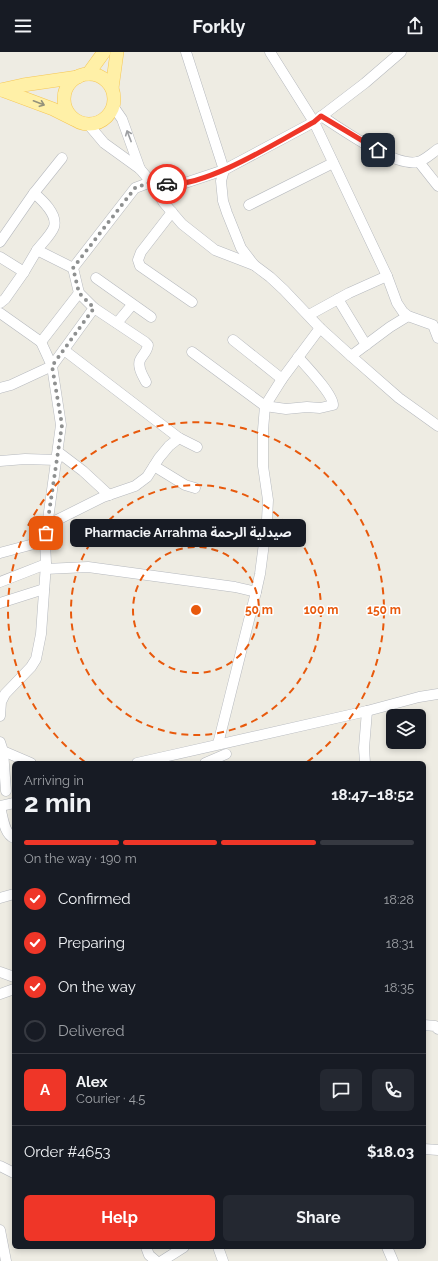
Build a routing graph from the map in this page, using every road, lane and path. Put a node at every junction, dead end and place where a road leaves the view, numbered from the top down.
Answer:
1 (104, 52) edge
2 (117, 52) edge
3 (186, 52) edge
4 (270, 52) edge
5 (399, 53) edge
6 (83, 75) junction
7 (112, 88) junction
8 (1, 90) edge
9 (113, 106) junction
10 (318, 119) junction
11 (82, 122) junction
12 (438, 149) edge
13 (62, 158) dead end
14 (419, 162) junction
15 (333, 164) junction
16 (140, 169) junction
17 (224, 170) junction
18 (151, 182) junction
19 (438, 186) edge
20 (34, 193) junction
21 (249, 205) dead end
22 (172, 212) junction
23 (0, 242) edge
24 (37, 250) junction
25 (0, 257) edge
26 (254, 265) junction
27 (73, 268) junction
28 (24, 272) junction
29 (387, 276) junction
30 (96, 278) dead end
31 (79, 293) junction
32 (2, 299) edge
33 (338, 299) junction
34 (192, 302) dead end
35 (132, 305) junction
36 (94, 308) junction
37 (0, 313) edge
38 (309, 315) junction
39 (408, 316) junction
40 (150, 317) dead end
41 (117, 323) junction
42 (435, 323) edge
43 (320, 328) junction
44 (438, 338) edge
45 (232, 340) dead end
46 (41, 342) junction
47 (366, 345) junction
48 (64, 350) junction
49 (192, 352) dead end
50 (351, 356) junction
51 (298, 358) junction
52 (52, 366) junction
53 (282, 379) junction
54 (146, 382) dead end
55 (0, 388) edge
56 (265, 406) junction
57 (438, 426) edge
58 (180, 438) junction
59 (197, 447) dead end
60 (58, 456) junction
61 (0, 461) edge
62 (154, 466) junction
63 (195, 488) dead end
64 (110, 494) junction
65 (47, 525) junction
66 (45, 542) junction
67 (0, 553) edge
68 (46, 567) junction
69 (0, 582) edge
70 (44, 589) junction
71 (256, 592) junction
72 (0, 603) edge
73 (438, 694) edge
74 (0, 702) edge
75 (368, 711) junction
76 (0, 716) edge
77 (221, 743) junction
78 (2, 747) edge
79 (227, 758) edge
80 (28, 761) edge
81 (146, 761) edge
82 (214, 761) edge
83 (365, 761) edge
84 (7, 791) edge
85 (12, 803) edge
86 (0, 806) edge
87 (12, 837) edge
88 (12, 895) edge
89 (0, 898) edge
90 (0, 972) edge
91 (12, 976) edge
92 (12, 990) edge
93 (0, 994) edge
94 (426, 1025) edge
95 (438, 1029) edge
96 (426, 1149) edge
97 (438, 1150) edge
98 (0, 1166) edge
99 (12, 1172) edge
100 (0, 1230) edge
101 (147, 1249) edge
102 (181, 1249) edge
103 (219, 1249) edge
104 (388, 1249) edge
105 (6, 1261) edge
106 (156, 1261) edge
107 (162, 1261) edge
108 (223, 1261) edge
109 (393, 1261) edge

1 - 6 main road
2 - 7 main road
3 - 17 street
4 - 10 street
5 - 10 street
6 - 7 main road
6 - 8 main road
6 - 11 main road
7 - 9 main road
8 -> 11 main road
9 - 11 main road
16 -> 9 street
10 - 14 street
10 - 15 street
10 - 17 street
11 - 16 street
12 - 14 street
13 - 20 street
14 - 19 street
15 - 21 street
15 - 29 street
16 - 18 street
17 - 18 street
17 - 26 street
18 - 22 street
18 - 27 street
20 - 23 street
20 - 24 street
22 - 26 street
22 - 34 street
24 - 27 street
24 - 28 street
25 - 28 street
26 - 38 street
27 - 31 street
28 - 32 street
29 - 33 street
29 - 39 street
30 - 35 street
31 - 36 street
31 - 46 street
33 - 38 street
33 - 47 street
35 - 40 street
35 - 41 street
36 - 41 street
36 - 48 street
37 - 46 street
38 - 43 street
39 - 42 street
39 - 47 street
41 - 54 street
42 - 44 street
43 - 50 street
43 - 51 street
45 - 53 street
46 - 52 street
47 - 50 street
48 - 52 street
48 - 58 street
49 - 56 street
50 - 57 street
51 - 53 street
51 - 56 street
52 - 55 street
52 - 60 street
53 - 56 street
56 - 71 street
58 - 59 street
58 - 62 street
60 - 61 street
60 - 64 street
60 - 65 street
62 - 63 street
62 - 64 street
64 - 65 street
65 - 66 street
66 - 67 street
66 - 68 street
68 - 69 street
68 - 70 street
68 - 71 street
70 - 72 street
70 - 74 street
71 - 77 street
73 - 75 street
74 - 76 street
75 - 77 street
75 - 83 street
77 - 79 street
77 - 81 street
78 - 80 street
78 - 84 street
79 - 82 street
85 - 86 street
86 - 87 street
88 - 89 street
90 - 91 street
92 - 93 street
94 - 95 street
96 - 97 street
98 - 99 street
100 - 105 street
101 - 106 street
102 - 107 street
103 - 108 street
104 - 109 street

